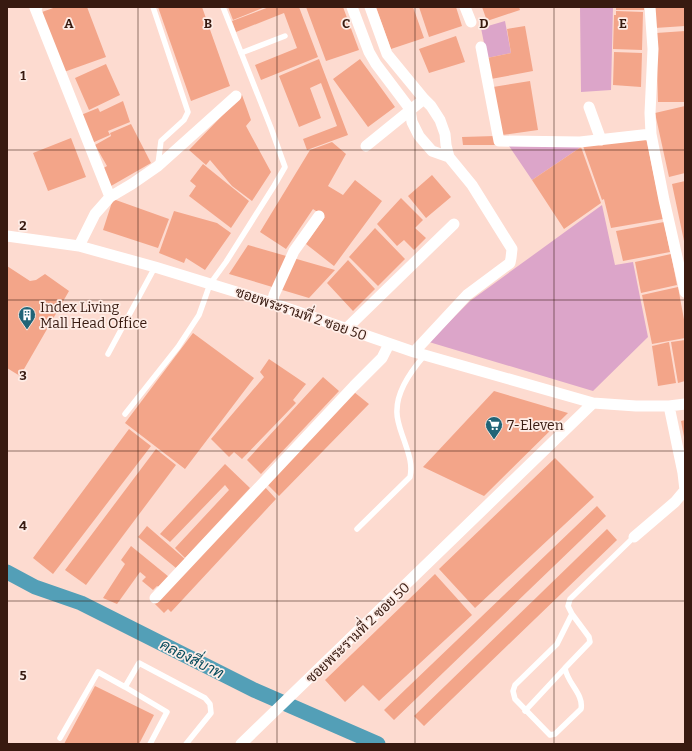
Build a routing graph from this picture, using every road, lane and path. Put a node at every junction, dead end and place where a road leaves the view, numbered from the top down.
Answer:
1 (37, 7) edge
2 (153, 7) edge
3 (223, 7) edge
4 (352, 7) edge
5 (370, 7) edge
6 (465, 7) edge
7 (650, 7) edge
8 (471, 22) dead end
9 (285, 36) dead end
10 (481, 47) dead end
11 (241, 53) junction
12 (236, 96) dead end
13 (424, 99) junction
14 (589, 107) dead end
15 (410, 109) junction
16 (651, 134) junction
17 (601, 140) junction
18 (366, 146) dead end
19 (449, 157) junction
20 (158, 166) junction
21 (110, 198) junction
22 (319, 216) dead end
23 (454, 224) dead end
24 (7, 236) edge
25 (79, 246) junction
26 (155, 267) junction
27 (210, 284) junction
28 (685, 292) edge
29 (272, 303) junction
30 (347, 328) junction
31 (389, 344) junction
32 (108, 354) dead end
33 (419, 354) junction
34 (593, 403) junction
35 (685, 404) edge
36 (669, 406) junction
37 (125, 414) dead end
38 (357, 529) dead end
39 (634, 538) joint
40 (155, 598) dead end
41 (572, 614) junction
42 (565, 668) junction
43 (125, 687) junction
44 (525, 711) junction
45 (60, 738) dead end
46 (150, 744) edge
47 (186, 744) edge
48 (241, 744) edge

1 - 21 street
2 - 20 lane
3 - 11 lane
4 - 15 street
5 - 13 street
6 - 8 street
7 - 16 street
9 - 11 lane
10 - 17 street
11 - 27 lane
12 - 20 street
13 - 15 street
13 - 19 street
14 - 17 street
15 - 18 street
15 - 19 street
16 - 17 street
16 - 28 street
19 - 33 street
20 - 21 street
21 - 25 street
22 - 29 street
23 - 30 street
24 - 25 street, ซอยพระรามที่ 2 ซอย 50
25 - 26 street, ซอยพระรามที่ 2 ซอย 50
26 - 27 street, ซอยพระรามที่ 2 ซอย 50
26 - 32 lane
27 - 29 street, ซอยพระรามที่ 2 ซอย 50
27 - 37 lane
29 - 30 street, ซอยพระรามที่ 2 ซอย 50
30 - 31 street, ซอยพระรามที่ 2 ซอย 50
31 - 33 street, ซอยพระรามที่ 2 ซอย 50
31 - 40 street
33 - 34 street, ซอยพระรามที่ 2 ซอย 50
33 - 38 lane
34 - 36 street, ซอยพระรามที่ 2 ซอย 50
34 - 48 street, ซอยพระรามที่ 2 ซอย 50
35 - 36 street, ซอยพระรามที่ 2 ซอย 50
36 - 39 street
39 - 41 lane
41 - 42 lane
41 - 44 lane
42 - 44 lane
42 - 44 lane
43 - 45 lane
43 - 46 lane
43 - 47 lane

